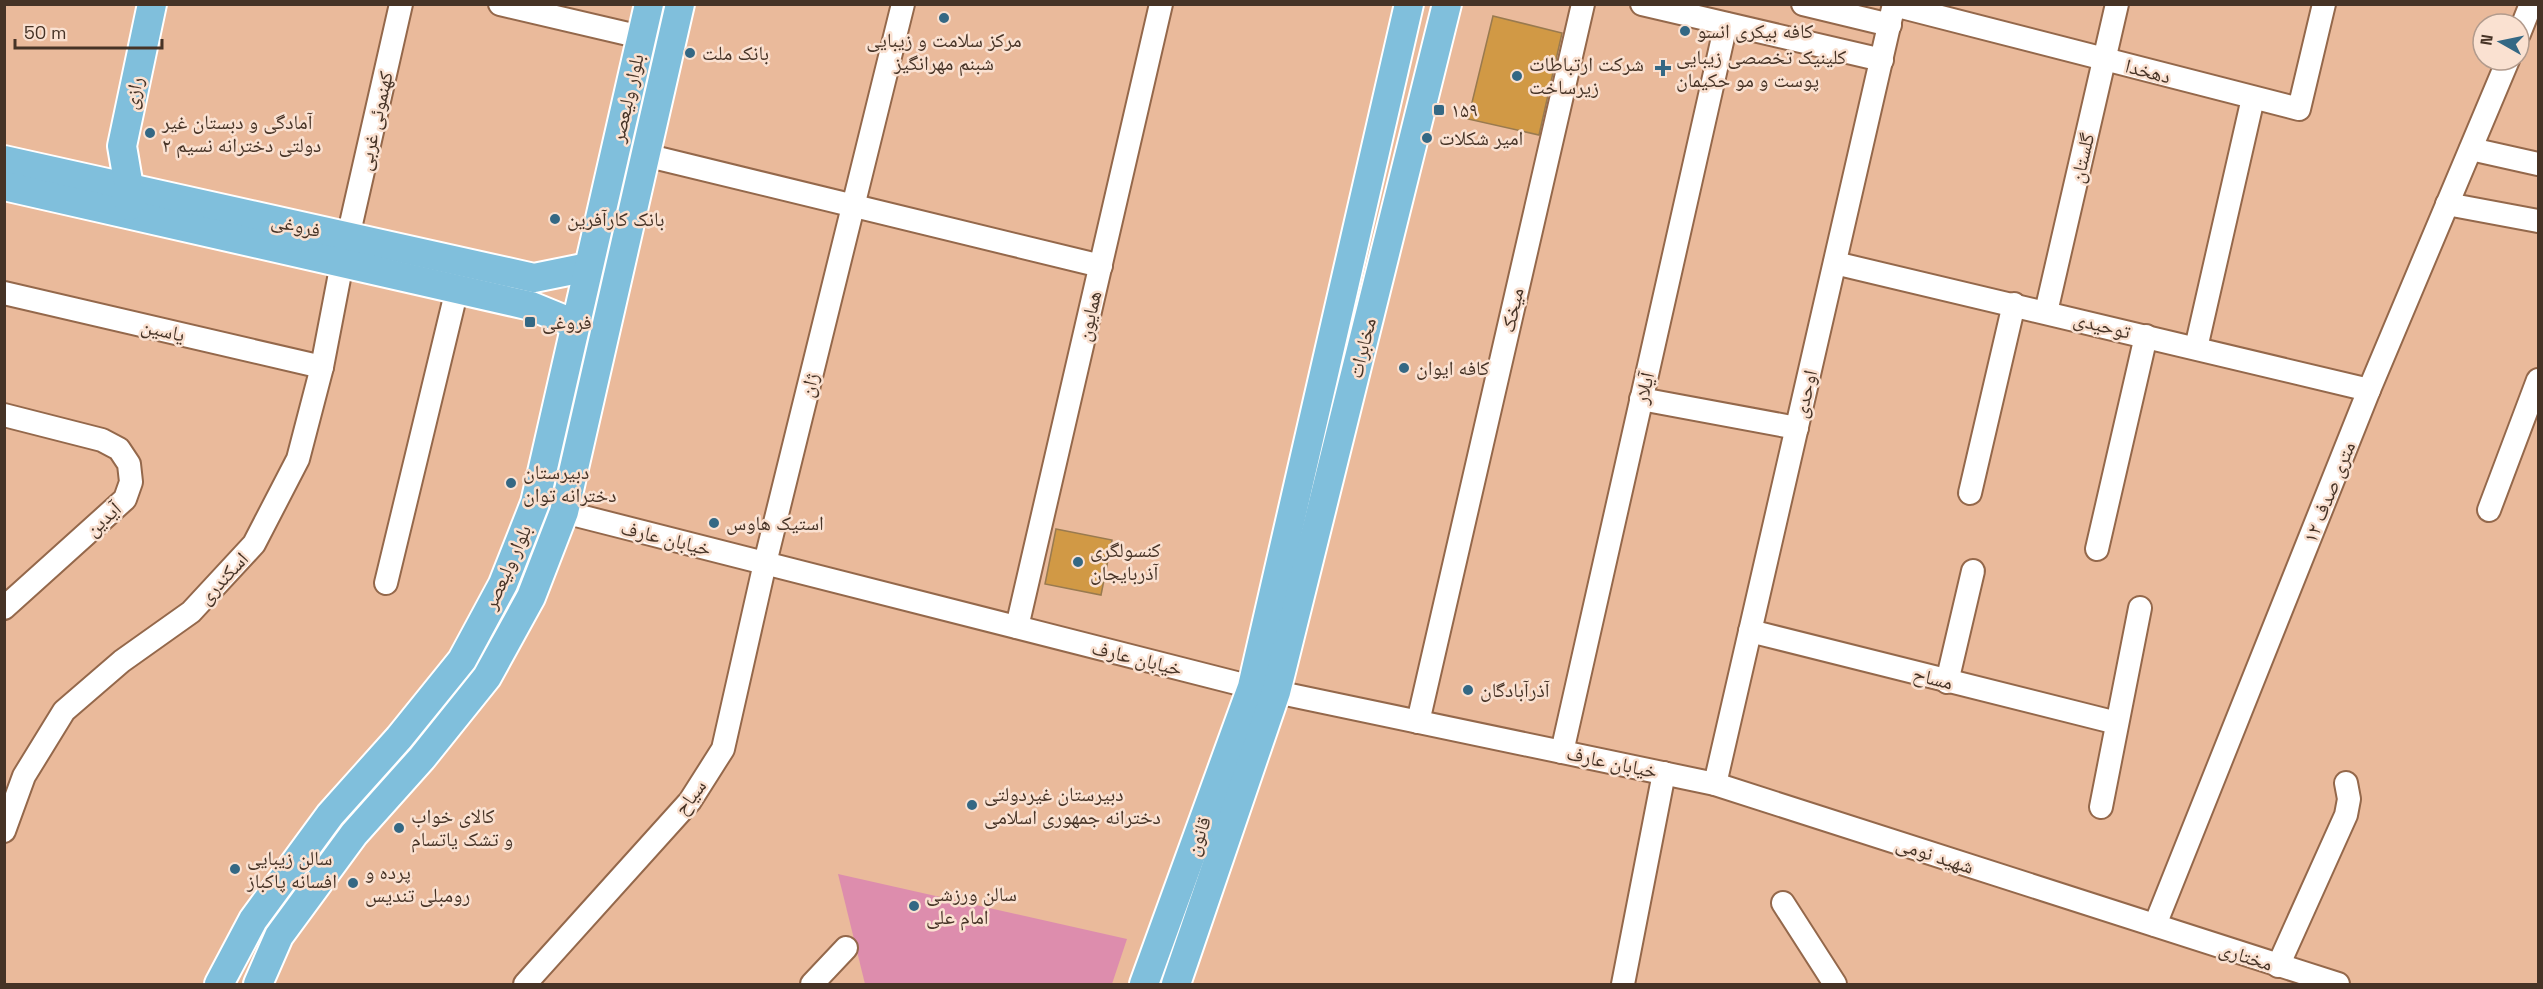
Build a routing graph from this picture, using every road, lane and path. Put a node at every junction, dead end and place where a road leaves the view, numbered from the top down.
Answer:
1 (152, 4) edge
2 (401, 4) edge
3 (500, 4) edge
4 (649, 4) edge
5 (680, 4) edge
6 (903, 4) edge
7 (1161, 4) edge
8 (1409, 4) edge
9 (1447, 4) edge
10 (1583, 4) edge
11 (1642, 4) edge
12 (1803, 4) edge
13 (2117, 4) edge
14 (2324, 4) edge
15 (1893, 11) edge
16 (1726, 24) junction
17 (641, 37) junction
18 (2104, 59) junction
19 (1882, 60) junction
20 (2503, 72) edge
21 (629, 90) junction
22 (659, 96) junction
23 (2253, 98) junction
24 (122, 146) junction
25 (2470, 149) junction
26 (645, 155) junction
27 (4, 159) edge
28 (2538, 164) edge
29 (4, 186) edge
30 (94, 193) junction
31 (129, 201) junction
32 (2447, 204) junction
33 (854, 206) junction
34 (2538, 221) edge
35 (345, 250) junction
36 (1835, 263) junction
37 (1101, 266) junction
38 (588, 267) junction
39 (457, 289) junction
40 (4, 293) edge
41 (2014, 304) junction
42 (2046, 312) junction
43 (575, 324) junction
44 (2146, 336) junction
45 (2196, 348) junction
46 (322, 367) junction
47 (2538, 380) edge
48 (2369, 390) junction
49 (1641, 399) junction
50 (4, 416) edge
51 (1797, 428) junction
52 (1970, 493) dead end
53 (2489, 510) dead end
54 (564, 512) junction
55 (2097, 549) dead end
56 (765, 563) junction
57 (1973, 571) dead end
58 (386, 583) dead end
59 (4, 608) edge
60 (2140, 608) dead end
61 (1017, 627) junction
62 (1750, 631) junction
63 (1947, 682) junction
64 (1264, 690) junction
65 (1418, 722) junction
66 (2117, 723) junction
67 (1562, 752) junction
68 (1664, 773) junction
69 (2346, 783) dead end
70 (1715, 784) junction
71 (2101, 807) dead end
72 (4, 831) edge
73 (290, 869) junction
74 (316, 885) junction
75 (1783, 903) dead end
76 (2155, 925) junction
77 (846, 948) dead end
78 (2278, 966) junction
79 (219, 984) edge
80 (258, 984) edge
81 (525, 984) edge
82 (812, 984) edge
83 (1144, 984) edge
84 (1176, 984) edge
85 (1623, 984) edge
86 (1835, 984) edge
87 (2338, 984) edge

1 - 24 main road, رازی
2 - 35 street, کهنموئی غربی
3 - 17 street
4 - 17 main road, بلوار ولیعصر
5 - 22 main road, بلوار ولیعصر
6 - 33 street, ژان
7 - 37 street, همایون
8 - 64 main road, مخابرات
9 - 64 main road, مخابرات
10 - 65 street, میخک
11 - 16 street
12 - 15 street, دهخدا
13 - 18 street, گلستان
14 - 23 street, دهخدا
15 - 18 street, دهخدا
15 - 19 street, اوحدی
16 - 19 street
16 - 49 street, آیلار
17 - 21 main road, بلوار ولیعصر
18 - 23 street, دهخدا
18 - 42 street, گلستان
19 - 36 street, اوحدی
20 - 25 street, ۱۲ متری صدف
21 - 22 main road
21 - 38 main road, بلوار ولیعصر
22 - 26 main road, بلوار ولیعصر
23 - 45 street
24 - 30 main road, رازی
24 - 31 main road, رازی
25 - 28 street
25 - 32 street, ۱۲ متری صدف
26 - 33 street
26 - 54 main road, بلوار ولیعصر
27 - 30 main road, فروغى
29 - 30 main road, فروغى
30 - 31 main road, فروغى
31 - 35 main road, فروغى
32 - 34 street
32 - 48 street, ۱۲ متری صدف
33 - 37 street
33 - 56 street, ژان
35 - 38 main road, فروغى
35 - 39 main road, فروغى
35 - 46 street, اسکندری
36 - 41 street, توحیدی
36 - 51 street, اوحدی
37 - 61 street, همایون
38 - 43 main road, بلوار ولیعصر
39 - 43 main road, فروغى
39 - 58 street
40 - 46 street, یاسین
41 - 42 street, توحیدی
41 - 52 street
42 - 44 street, توحیدی
43 - 73 main road, بلوار ولیعصر
44 - 45 street, توحیدی
44 - 55 street
45 - 48 street, توحیدی
46 - 72 street, اسکندری
47 - 53 street
48 - 76 street, ۱۲ متری صدف
49 - 51 street
49 - 67 street, آیلار
50 - 59 street, آیدین
51 - 62 street, اوحدی
54 - 56 street, خیابان عارف
54 - 74 main road, بلوار ولیعصر
56 - 61 street, خیابان عارف
56 - 81 street, سیاح
57 - 63 street
60 - 66 street
61 - 64 street, خیابان عارف
62 - 63 street, مساح
62 - 70 street, اوحدی
63 - 66 street, مساح
64 - 65 street, خیابان عارف
64 - 83 main road, قانون
64 - 84 main road, قانون
65 - 67 street, خیابان عارف
66 - 71 street
67 - 68 street, خیابان عارف
68 - 70 street, خیابان عارف
68 - 85 street
69 - 78 street
70 - 76 street, شهید نومی
73 - 74 main road
73 - 79 main road, بلوار ولیعصر
74 - 80 main road, بلوار ولیعصر
75 - 86 street
76 - 78 street, مختاری
77 - 82 street
78 - 87 street, مختاری

